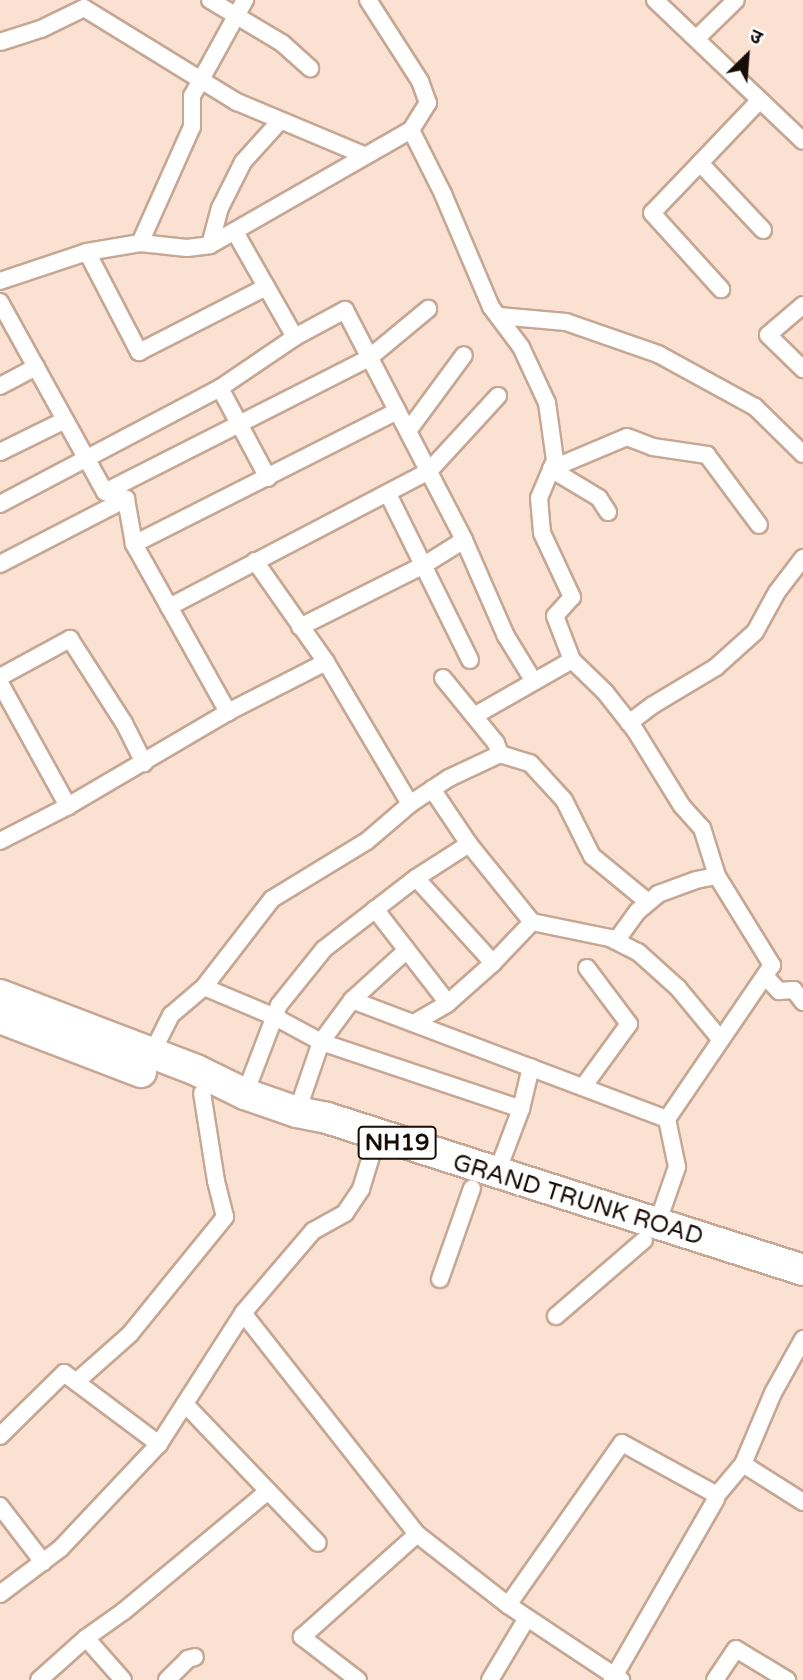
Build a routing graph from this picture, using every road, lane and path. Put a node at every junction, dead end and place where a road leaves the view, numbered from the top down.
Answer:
1 (210, 0) edge
2 (245, 0) edge
3 (368, 0) edge
4 (655, 0) edge
5 (736, 0) edge
6 (236, 18) junction
7 (697, 38) junction
8 (0, 42) edge
9 (310, 68) dead end
10 (200, 80) junction
11 (759, 101) junction
12 (280, 121) junction
13 (411, 130) junction
14 (803, 141) edge
15 (364, 155) junction
16 (700, 163) junction
17 (762, 230) dead end
18 (235, 232) junction
19 (140, 243) junction
20 (210, 245) junction
21 (87, 252) junction
22 (0, 281) edge
23 (267, 287) junction
24 (721, 289) dead end
25 (0, 302) edge
26 (803, 305) edge
27 (428, 309) dead end
28 (499, 316) junction
29 (295, 337) junction
30 (464, 355) dead end
31 (369, 358) junction
32 (36, 367) junction
33 (803, 369) edge
34 (0, 386) edge
35 (220, 388) junction
36 (498, 396) dead end
37 (397, 411) junction
38 (65, 420) junction
39 (239, 424) junction
40 (408, 431) junction
41 (0, 452) edge
42 (803, 454) edge
43 (87, 457) junction
44 (551, 469) junction
45 (429, 471) junction
46 (268, 478) junction
47 (105, 492) junction
48 (388, 494) junction
49 (126, 499) junction
50 (0, 504) edge
51 (608, 512) dead end
52 (759, 525) dead end
53 (464, 540) junction
54 (134, 544) junction
55 (803, 558) edge
56 (255, 561) junction
57 (0, 564) edge
58 (424, 565) junction
59 (169, 607) junction
60 (300, 627) junction
61 (470, 660) dead end
62 (572, 660) junction
63 (326, 662) junction
64 (0, 677) edge
65 (443, 678) dead end
66 (533, 680) junction
67 (0, 683) edge
68 (228, 712) junction
69 (474, 716) junction
70 (629, 723) junction
71 (500, 754) junction
72 (144, 763) junction
73 (432, 789) junction
74 (410, 804) junction
75 (68, 806) junction
76 (0, 841) edge
77 (469, 844) junction
78 (717, 876) junction
79 (416, 878) junction
80 (648, 902) junction
81 (375, 909) junction
82 (532, 922) junction
83 (616, 941) junction
84 (407, 950) junction
85 (493, 963) junction
86 (587, 968) dead end
87 (765, 976) junction
88 (204, 987) junction
89 (0, 995) edge
90 (352, 1000) junction
91 (803, 1002) edge
92 (448, 1003) junction
93 (275, 1017) junction
94 (0, 1018) edge
95 (414, 1023) junction
96 (721, 1040) junction
97 (321, 1042) junction
98 (151, 1055) junction
99 (531, 1067) junction
100 (583, 1087) junction
101 (202, 1093) junction
102 (245, 1094) junction
103 (521, 1108) junction
104 (297, 1112) junction
105 (667, 1119) junction
106 (372, 1154) junction
107 (484, 1181) junction
108 (651, 1232) junction
109 (803, 1270) edge
110 (440, 1279) dead end
111 (803, 1289) edge
112 (243, 1313) junction
113 (556, 1316) dead end
114 (803, 1339) edge
115 (76, 1382) junction
116 (185, 1404) junction
117 (0, 1436) edge
118 (159, 1444) junction
119 (743, 1464) junction
120 (268, 1491) junction
121 (716, 1499) dead end
122 (803, 1502) edge
123 (0, 1506) edge
124 (417, 1534) junction
125 (318, 1543) dead end
126 (43, 1562) junction
127 (3, 1585) edge
128 (508, 1605) junction
129 (527, 1618) junction
130 (86, 1638) junction
131 (195, 1657) dead end
132 (616, 1678) edge
133 (39, 1680) edge
134 (123, 1680) edge
135 (166, 1680) edge
136 (358, 1680) edge
137 (490, 1680) edge
138 (715, 1680) edge
139 (787, 1680) edge

1 - 6 street
2 - 6 street
3 - 13 street
4 - 7 street
5 - 7 street
6 - 9 street
6 - 10 street
7 - 11 street
8 - 10 street
10 - 12 street
10 - 19 street
11 - 14 street
11 - 16 street
12 - 15 street
12 - 20 street
13 - 15 street
13 - 28 street
15 - 18 street
16 - 17 street
16 - 24 street
18 - 20 street
18 - 23 street
19 - 20 street
19 - 21 street
21 - 22 street
21 - 23 street
23 - 29 street
25 - 32 street
26 - 33 street
27 - 31 street
28 - 42 street
28 - 44 street
29 - 31 street
29 - 35 street
30 - 40 street
31 - 37 street
31 - 39 street
32 - 34 street
32 - 38 street
35 - 39 street
35 - 43 street
36 - 45 street
37 - 40 street
37 - 46 street
38 - 41 street
38 - 43 street
39 - 46 street
39 - 47 street
40 - 45 street
43 - 47 street
43 - 50 street
44 - 51 street
44 - 52 street
44 - 62 street
45 - 48 street
45 - 53 street
46 - 54 street
47 - 49 street
48 - 56 street
48 - 58 street
49 - 54 street
49 - 57 street
53 - 58 street
53 - 66 street
54 - 59 street
55 - 70 street
56 - 59 street
56 - 60 street
58 - 60 street
58 - 61 street
59 - 68 street
60 - 63 street
62 - 66 street
62 - 70 street
63 - 68 street
63 - 74 street
64 - 72 street
65 - 69 street
66 - 69 street
67 - 75 street
68 - 72 street
69 - 71 street
70 - 78 street
71 - 73 street
71 - 80 street
72 - 75 street
73 - 74 street
73 - 77 street
74 - 88 street
75 - 76 street
77 - 79 street
77 - 82 street
78 - 80 street
78 - 87 street
79 - 81 street
79 - 85 street
80 - 83 street
81 - 84 street
81 - 93 street
82 - 83 street
82 - 85 street
83 - 96 street
84 - 90 street
84 - 92 street
85 - 92 street
86 - 100 street
87 - 91 street
87 - 96 street
88 - 93 street
88 - 98 street
89 - 98 highway, GRAND TRUNK ROAD / NH19
90 - 95 street
90 - 97 street
92 - 95 street
93 - 97 street
93 - 102 street
94 - 101 highway, GRAND TRUNK ROAD / NH19
95 - 99 street
96 - 105 street
97 - 103 street
97 - 104 street
98 - 102 highway, GRAND TRUNK ROAD / NH19
99 - 100 street
99 - 103 street
100 - 105 street
101 - 106 highway, GRAND TRUNK ROAD / NH19
101 - 115 street
102 - 104 highway, GRAND TRUNK ROAD / NH19
103 - 107 street
104 - 107 highway, GRAND TRUNK ROAD / NH19
105 - 108 street
106 - 107 highway, GRAND TRUNK ROAD / NH19
106 - 112 street
107 - 108 highway, GRAND TRUNK ROAD / NH19
107 - 110 street
108 - 109 highway, GRAND TRUNK ROAD / NH19
108 - 111 highway, GRAND TRUNK ROAD / NH19
108 - 113 street
112 - 116 street
112 - 124 street
114 - 119 street
115 - 117 street
115 - 118 street
116 - 118 street
116 - 120 street
118 - 126 street
119 - 122 street
119 - 128 street
120 - 125 street
120 - 130 street
121 - 132 street
123 - 126 street
124 - 128 street
124 - 136 street
126 - 127 street
128 - 129 street
129 - 132 street
129 - 137 street
130 - 133 street
130 - 134 street
131 - 135 street
138 - 139 street

